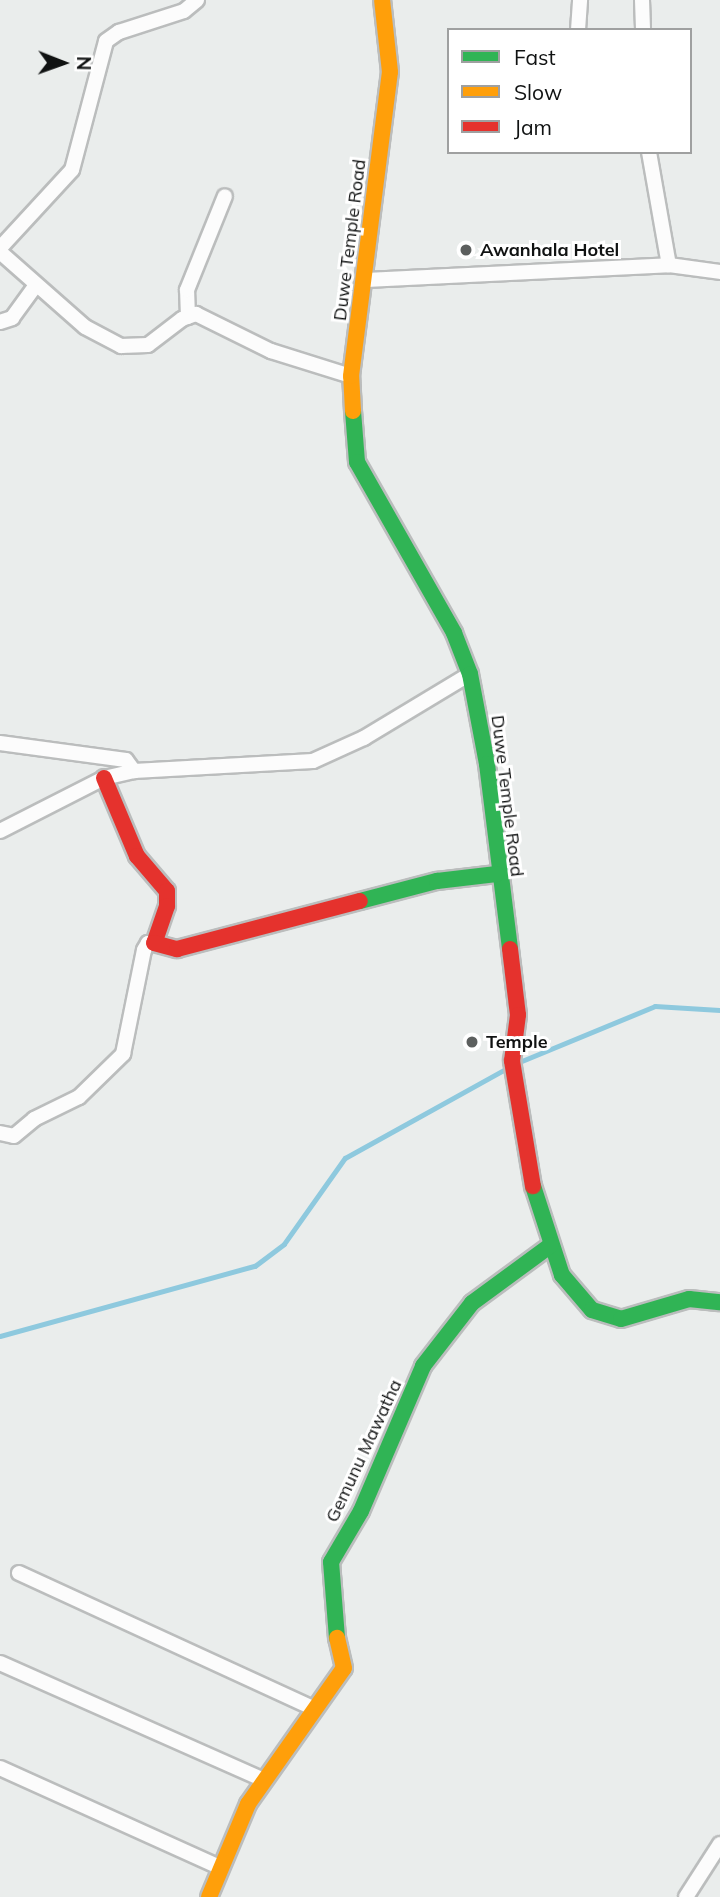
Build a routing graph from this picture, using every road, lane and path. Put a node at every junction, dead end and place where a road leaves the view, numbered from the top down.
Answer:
1 (197, 0) edge
2 (382, 0) edge
3 (580, 0) edge
4 (642, 0) edge
5 (578, 28) edge
6 (643, 28) edge
7 (649, 154) edge
8 (225, 196) dead end
9 (0, 250) edge
10 (669, 265) junction
11 (720, 272) edge
12 (366, 280) junction
13 (36, 285) junction
14 (188, 317) junction
15 (0, 321) edge
16 (351, 376) junction
17 (470, 674) junction
18 (0, 743) edge
19 (134, 771) junction
20 (104, 778) junction
21 (0, 831) edge
22 (497, 874) junction
23 (153, 943) junction
24 (0, 1133) edge
25 (551, 1245) junction
26 (720, 1302) edge
27 (19, 1573) dead end
28 (0, 1663) edge
29 (315, 1709) junction
30 (0, 1768) edge
31 (264, 1780) junction
32 (720, 1844) edge
33 (221, 1868) junction
34 (209, 1897) edge
35 (686, 1897) edge

1 - 9 street
2 - 12 street, Duwe Temple Road
3 - 5 street
4 - 6 street
7 - 10 street
8 - 14 street
9 - 13 street
10 - 11 street
10 - 12 street
12 - 16 street, Duwe Temple Road
13 - 14 street
13 - 15 street
14 - 16 street
16 - 17 street, Duwe Temple Road
17 - 19 street
17 - 22 street, Duwe Temple Road
18 - 19 street
19 - 20 street
20 - 21 street
20 - 23 street
22 - 23 street
22 - 25 street, Duwe Temple Road
23 - 24 street
25 - 26 street, Duwe Temple Road
25 - 29 street, Gemunu Mawatha
27 - 29 street
28 - 31 street
29 - 31 street, Gemunu Mawatha
30 - 33 street
31 - 33 street, Gemunu Mawatha
32 - 35 street
33 - 34 street, Gemunu Mawatha

